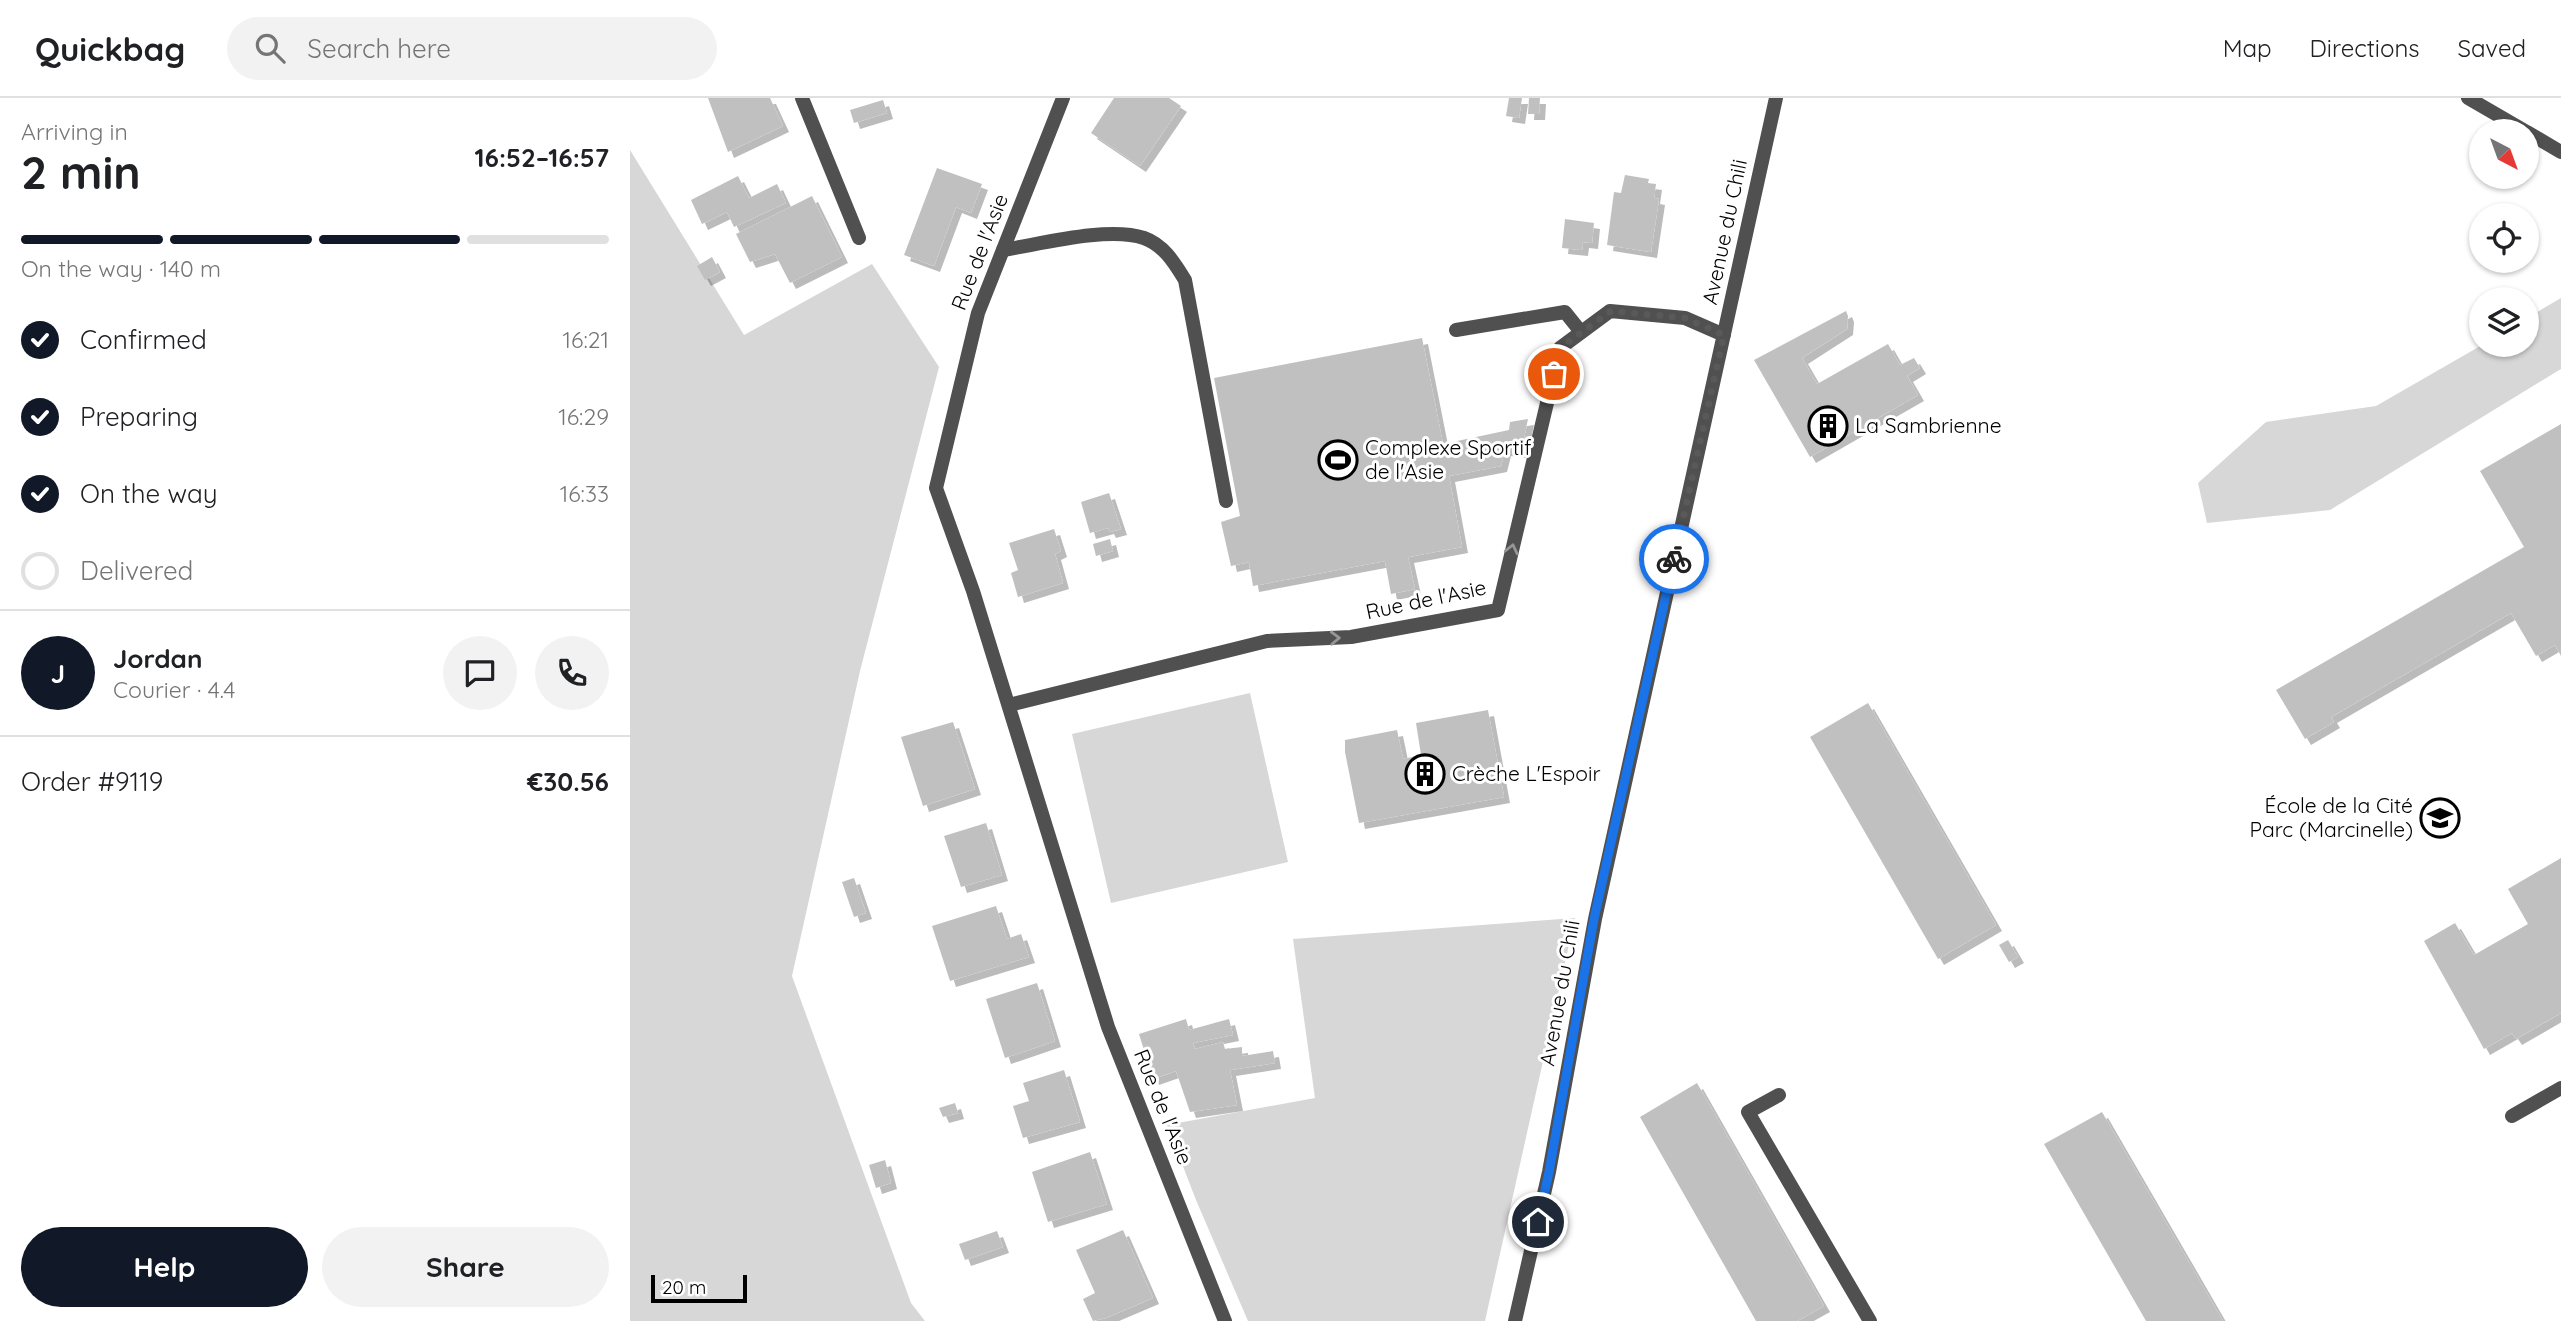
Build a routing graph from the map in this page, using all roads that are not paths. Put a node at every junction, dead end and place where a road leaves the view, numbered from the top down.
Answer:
1 (802, 98) edge
2 (1063, 98) edge
3 (1776, 98) edge
4 (2468, 98) edge
5 (2504, 119) edge
6 (2539, 139) edge
7 (2561, 152) edge
8 (859, 238) dead end
9 (1003, 250) junction
10 (1456, 330) dead end
11 (1581, 332) junction
12 (1724, 335) junction
13 (1226, 501) dead end
14 (1009, 705) junction
15 (2561, 1088) edge
16 (1779, 1095) dead end
17 (2512, 1116) dead end
18 (1226, 1321) edge
19 (1515, 1321) edge
20 (1870, 1321) edge

1 - 8 street
2 - 9 street, Rue de l'Asie
3 - 12 street, Avenue du Chili
4 - 5 street
6 - 7 street
9 - 13 street
9 - 14 street, Rue de l'Asie
10 - 11 street
11 - 12 street, Rue de l'Asie
14 -> 11 street, Rue de l'Asie
12 - 19 street, Avenue du Chili
14 - 18 street, Rue de l'Asie
15 - 17 street
16 - 20 street

